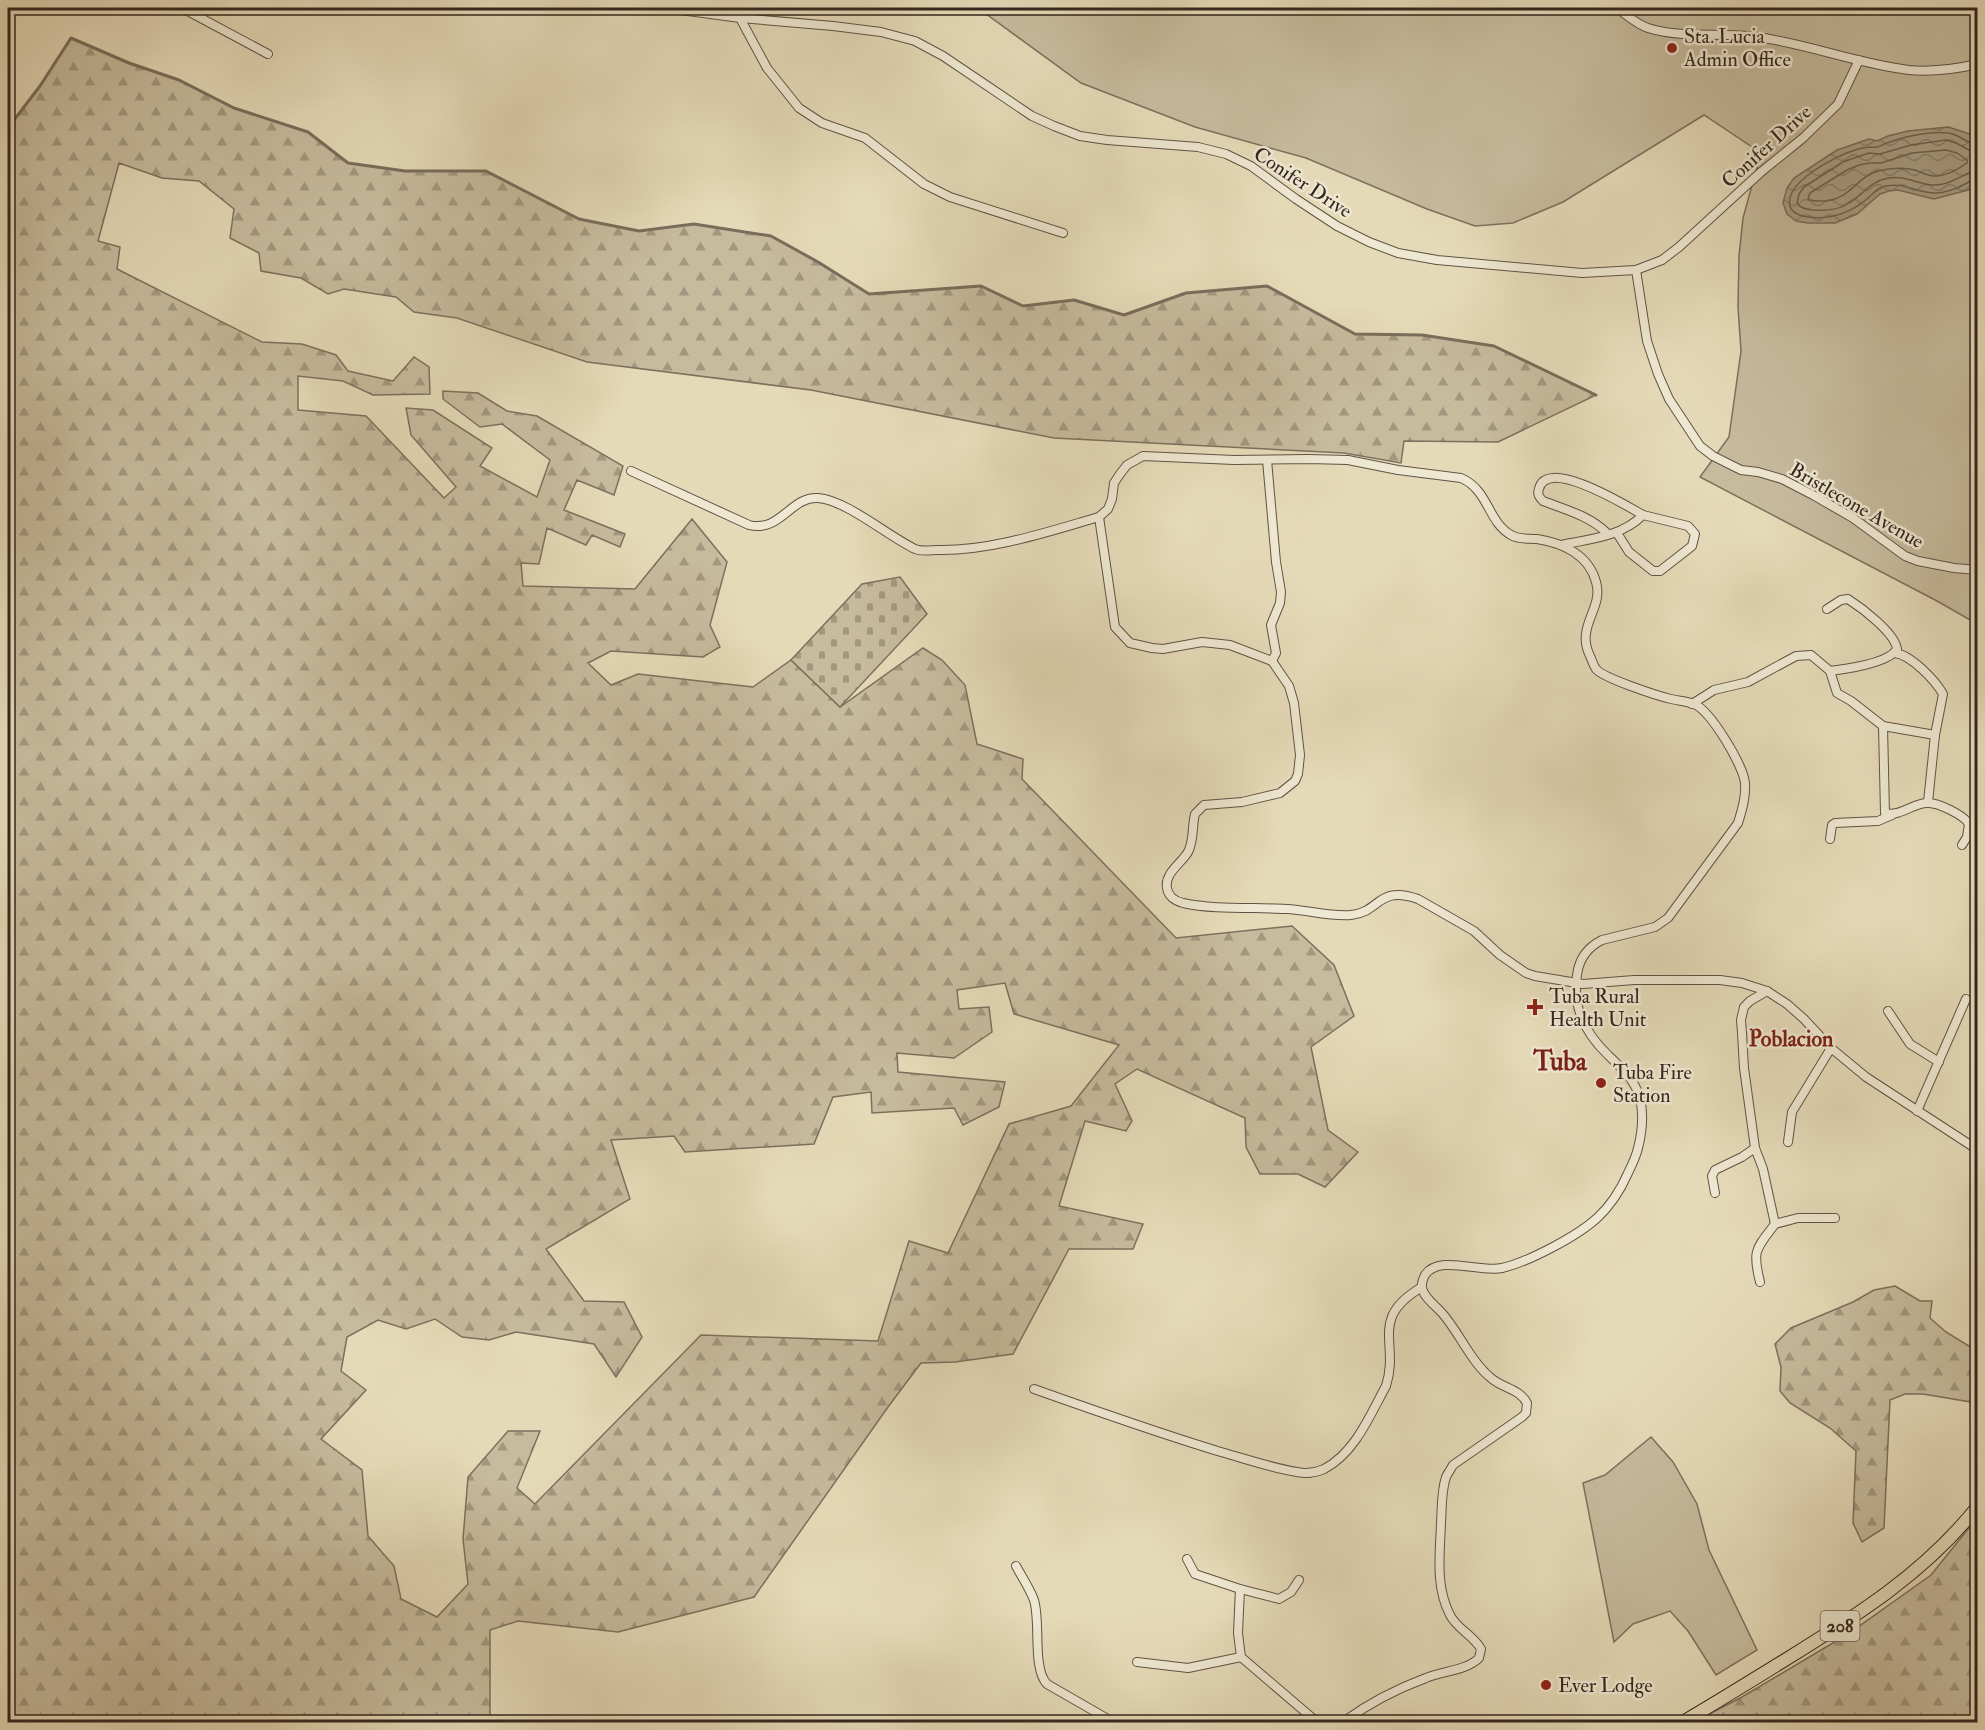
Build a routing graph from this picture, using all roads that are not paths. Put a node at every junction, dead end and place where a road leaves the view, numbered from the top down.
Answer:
1 (182, 8) edge
2 (666, 8) edge
3 (1617, 8) edge
4 (740, 18) junction
5 (268, 54) dead end
6 (1859, 60) junction
7 (1977, 64) edge
8 (1063, 233) dead end
9 (1636, 270) junction
10 (1267, 460) junction
11 (631, 471) dead end
12 (1643, 515) junction
13 (1099, 517) junction
14 (1617, 533) junction
15 (1608, 534) junction
16 (1559, 545) junction
17 (1977, 570) edge
18 (1827, 609) dead end
19 (1895, 653) junction
20 (1272, 661) junction
21 (1830, 671) junction
22 (1692, 704) junction
23 (1883, 726) junction
24 (1935, 735) junction
25 (1928, 802) junction
26 (1892, 815) junction
27 (1830, 839) dead end
28 (1962, 844) dead end
29 (1576, 983) junction
30 (1767, 991) junction
31 (1966, 999) dead end
32 (1888, 1011) dead end
33 (1831, 1048) junction
34 (1939, 1062) junction
35 (1917, 1111) junction
36 (1788, 1142) dead end
37 (1755, 1148) junction
38 (1977, 1149) edge
39 (1715, 1193) dead end
40 (1835, 1218) dead end
41 (1775, 1224) junction
42 (1760, 1282) dead end
43 (1422, 1287) junction
44 (1034, 1389) dead end
45 (1977, 1506) edge
46 (1187, 1559) dead end
47 (1016, 1566) dead end
48 (1299, 1580) dead end
49 (1240, 1589) junction
50 (1241, 1657) junction
51 (1137, 1662) dead end
52 (1113, 1722) edge
53 (1317, 1722) edge
54 (1343, 1722) edge
55 (1683, 1722) edge

1 - 5 street
2 - 4 street, Conifer Drive
3 - 6 street
4 - 8 street
4 - 9 street, Conifer Drive
6 - 7 street
6 - 9 street, Conifer Drive
9 - 17 street, Bristlecone Avenue
10 - 13 street
10 - 16 street
10 - 20 street
11 - 13 street
12 - 14 street
12 - 14 street
12 - 15 street
13 - 20 street
14 - 15 street
15 - 16 street
16 - 22 street
18 - 19 street
19 - 21 street
19 - 24 street
20 - 29 street
21 - 22 street
21 - 23 street
22 - 29 street
23 - 24 street
23 - 26 street
24 - 25 street
25 - 26 street
25 - 28 street
26 - 27 street
29 - 30 street
29 - 43 street
30 - 33 street
30 - 37 street
31 - 34 street
32 - 34 street
33 - 35 street
33 - 36 street
34 - 35 street
35 - 38 street
37 - 39 street
37 - 41 street
40 - 41 street
41 - 42 street
43 - 44 street
43 - 54 street
45 - 55 main road, 208
46 - 49 street
47 - 52 street
48 - 49 street
49 - 50 street
50 - 51 street
50 - 53 street

